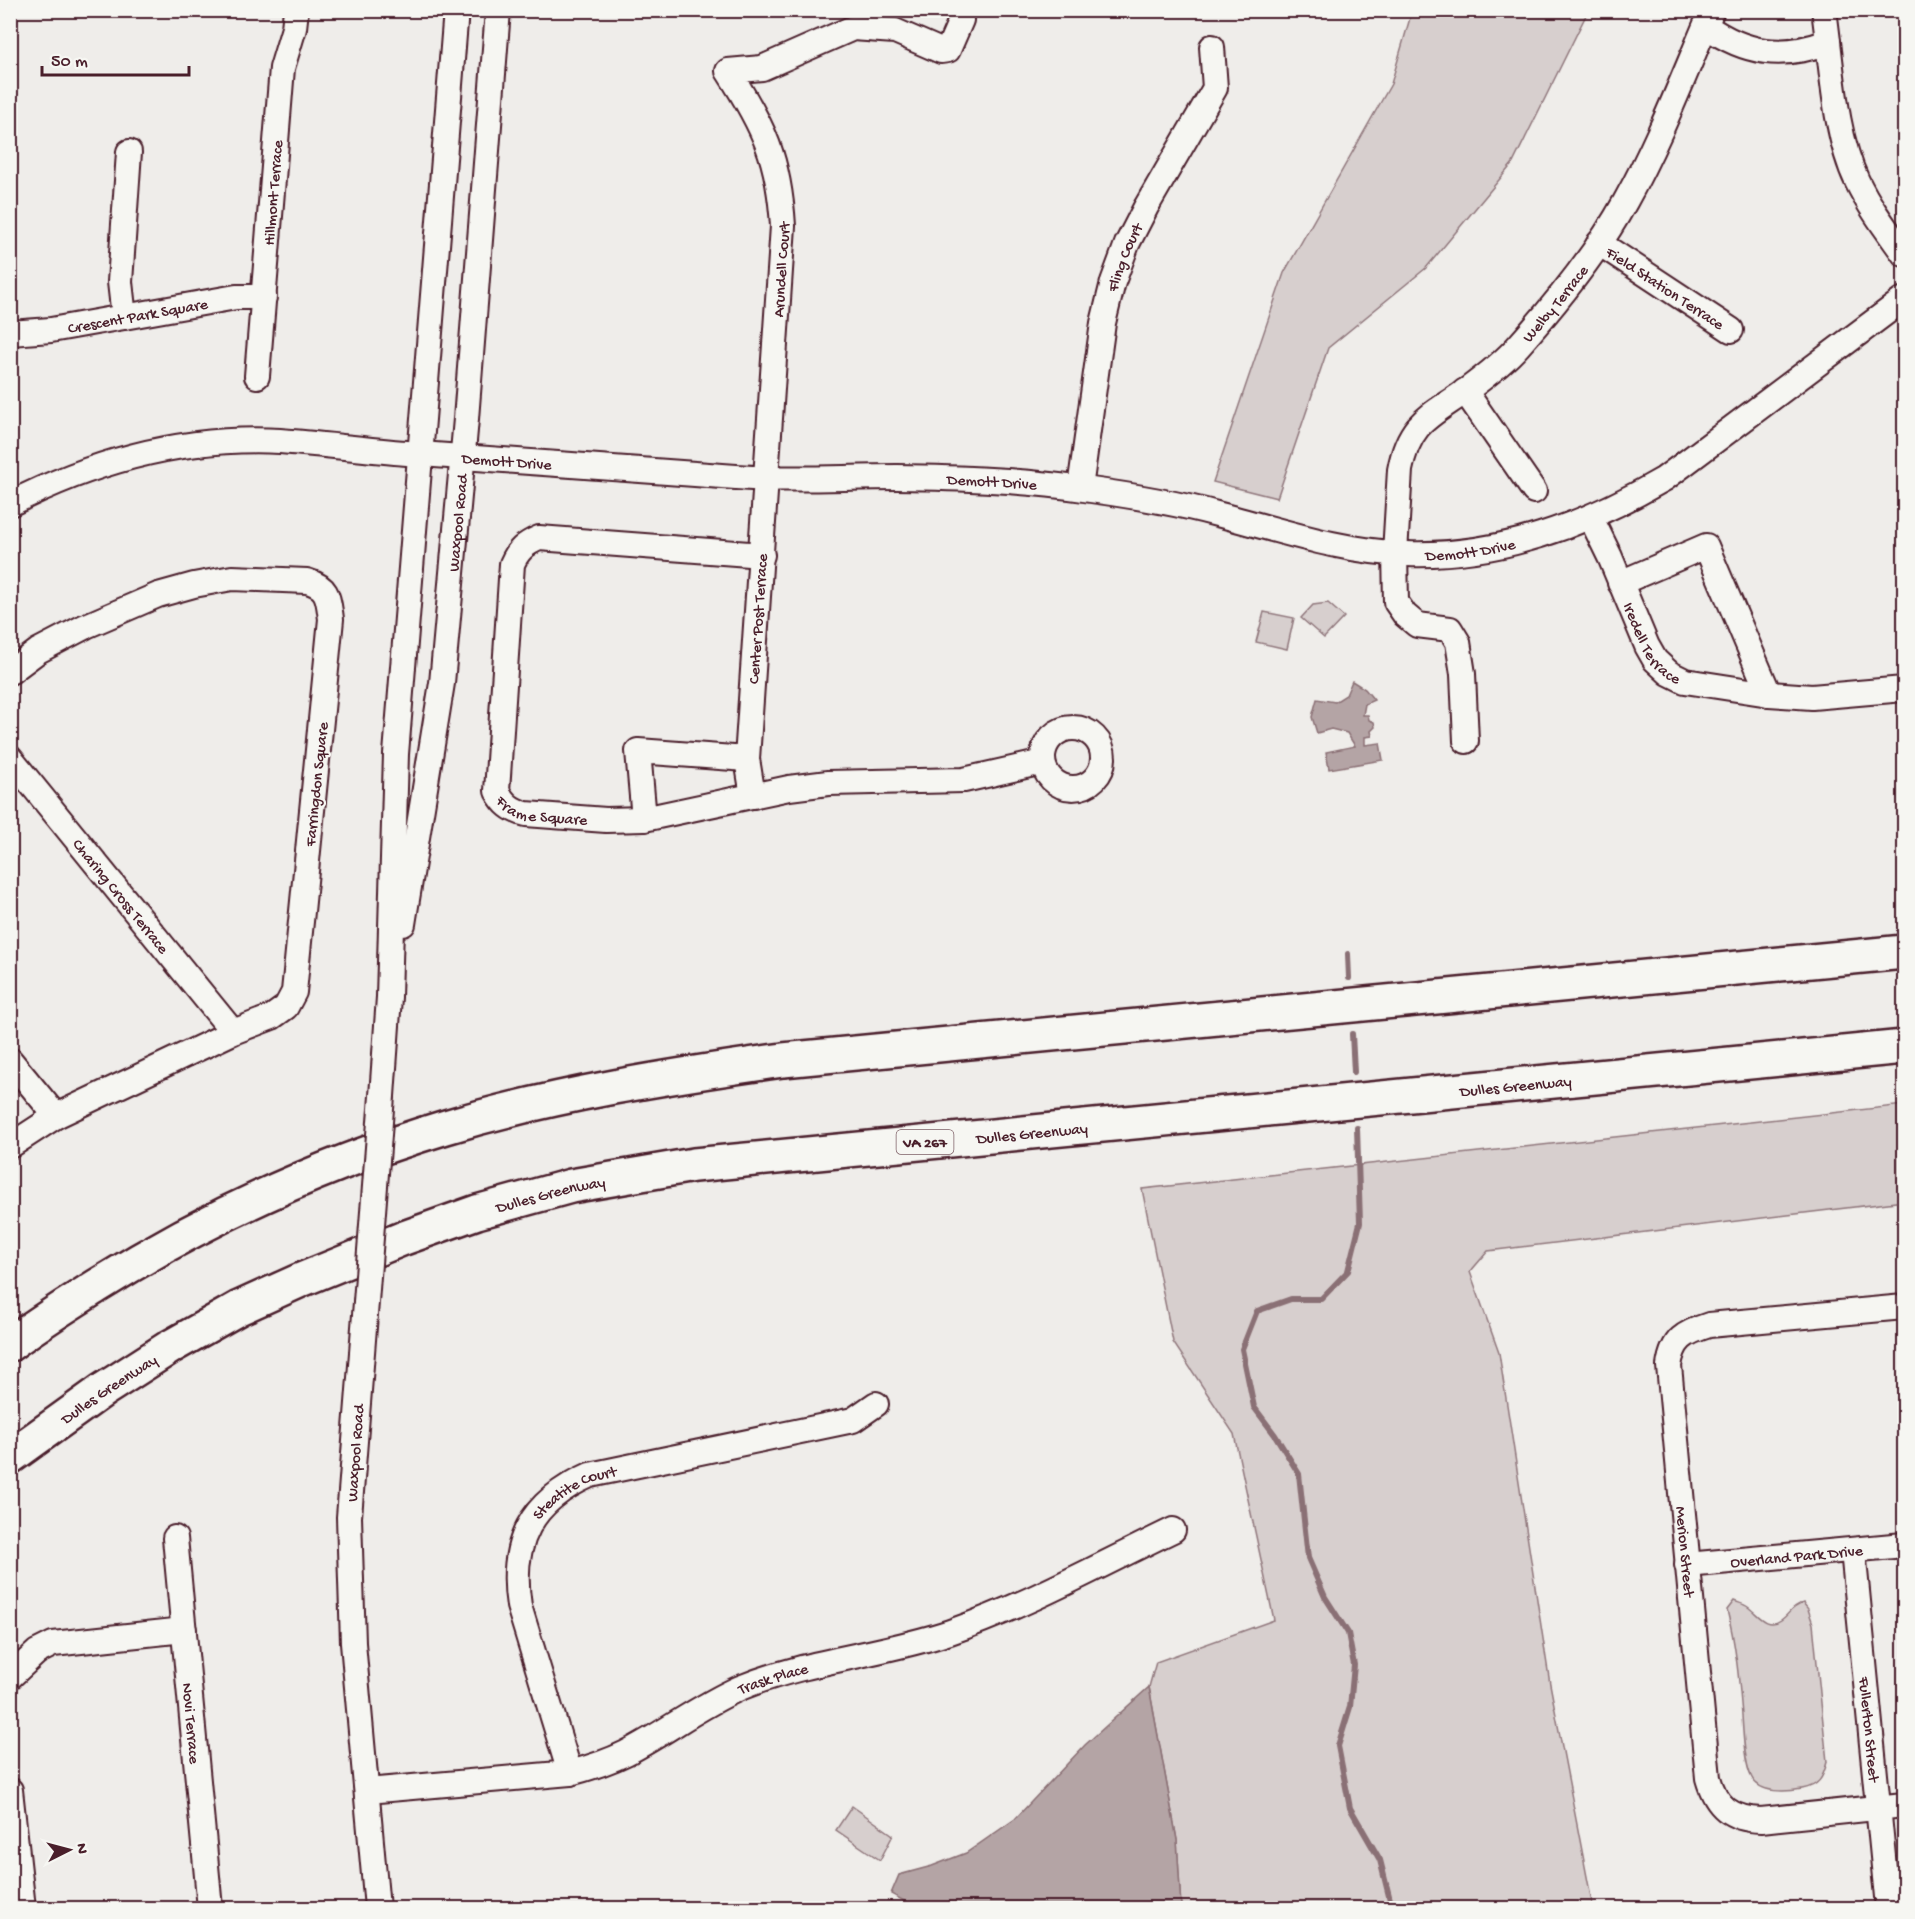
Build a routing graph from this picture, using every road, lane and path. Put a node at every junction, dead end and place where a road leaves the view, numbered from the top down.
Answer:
1 (296, 10) edge
2 (456, 10) edge
3 (498, 10) edge
4 (1824, 10) edge
5 (1709, 18) edge
6 (961, 20) dead end
7 (1828, 42) junction
8 (1212, 47) dead end
9 (129, 152) dead end
10 (1599, 243) junction
11 (1905, 254) edge
12 (264, 297) junction
13 (1905, 299) edge
14 (124, 317) junction
15 (1731, 330) dead end
16 (10, 333) edge
17 (257, 376) dead end
18 (1465, 391) junction
19 (420, 454) junction
20 (463, 456) junction
21 (766, 478) junction
22 (1080, 488) junction
23 (1534, 491) dead end
24 (10, 504) edge
25 (1591, 518) junction
26 (1395, 553) junction
27 (762, 555) junction
28 (1620, 584) junction
29 (10, 672) edge
30 (1905, 689) edge
31 (1770, 694) junction
32 (1466, 741) dead end
33 (10, 758) edge
34 (747, 759) junction
35 (1043, 762) dead end
36 (753, 796) junction
37 (644, 819) junction
38 (1905, 952) edge
39 (389, 997) junction
40 (233, 1032) junction
41 (1905, 1047) edge
42 (10, 1060) edge
43 (56, 1116) junction
44 (10, 1146) edge
45 (1905, 1307) edge
46 (10, 1344) edge
47 (876, 1404) dead end
48 (10, 1457) edge
49 (1173, 1530) dead end
50 (175, 1538) dead end
51 (1905, 1545) edge
52 (1853, 1550) junction
53 (1687, 1565) junction
54 (184, 1630) junction
55 (10, 1677) edge
56 (570, 1773) junction
57 (10, 1790) edge
58 (367, 1791) junction
59 (1905, 1805) edge
60 (1877, 1808) junction
61 (23, 1908) edge
62 (210, 1908) edge
63 (377, 1908) edge
64 (1888, 1908) edge

1 - 12 street, Hillmont Terrace
2 - 19 street, Waxpool Road
3 - 20 street, Waxpool Road
4 - 7 street
5 - 7 street, Welby Terrace
5 - 10 street, Welby Terrace
6 - 21 street, Arundell Court
7 - 11 street
8 - 22 street, Fling Court
9 - 14 street
10 - 15 street, Field Station Terrace
10 - 18 street, Welby Terrace
12 - 14 street, Crescent Park Square
12 - 17 street, Hillmont Terrace
13 - 25 street, Demott Drive
14 - 16 street, Crescent Park Square
18 - 23 street
18 - 26 street, Welby Terrace
19 - 20 street, Demott Drive
19 - 24 street, Demott Drive
19 - 39 street, Waxpool Road
20 - 21 street, Demott Drive
20 - 39 street, Waxpool Road
21 - 22 street, Demott Drive
21 - 27 street, Center Post Terrace
22 - 26 street, Demott Drive
25 - 26 street, Demott Drive
25 - 28 street, Iredell Terrace
26 - 32 street, Welby Terrace
27 - 34 street, Center Post Terrace
27 - 37 street, Frame Square
28 - 31 street, Iredell Terrace
28 - 31 street
29 - 40 street, Farringdon Square
30 - 31 street, Iredell Terrace
33 - 40 street, Charing Cross Terrace
34 - 36 street, Center Post Terrace
34 - 37 street
35 - 36 street, Frame Square
36 - 37 street, Frame Square
38 - 46 highway
39 - 58 street, Waxpool Road, bridge
40 - 43 street, Farringdon Square
41 - 48 highway, Dulles Greenway / VA 267
42 - 43 street
43 - 44 street, Farringdon Square
45 - 53 street, Merion Street
47 - 56 street, Steatite Court
49 - 56 street, Trask Place
50 - 54 street, Novi Terrace
51 - 52 street, Overland Park Drive
52 - 53 street, Overland Park Drive
52 - 60 street, Fullerton Street
53 - 60 street, Merion Street
54 - 55 street
54 - 62 street, Novi Terrace
56 - 58 street, Trask Place
57 - 61 street
58 - 63 street, Waxpool Road
59 - 60 street, Merion Street
60 - 64 street, Fullerton Street

